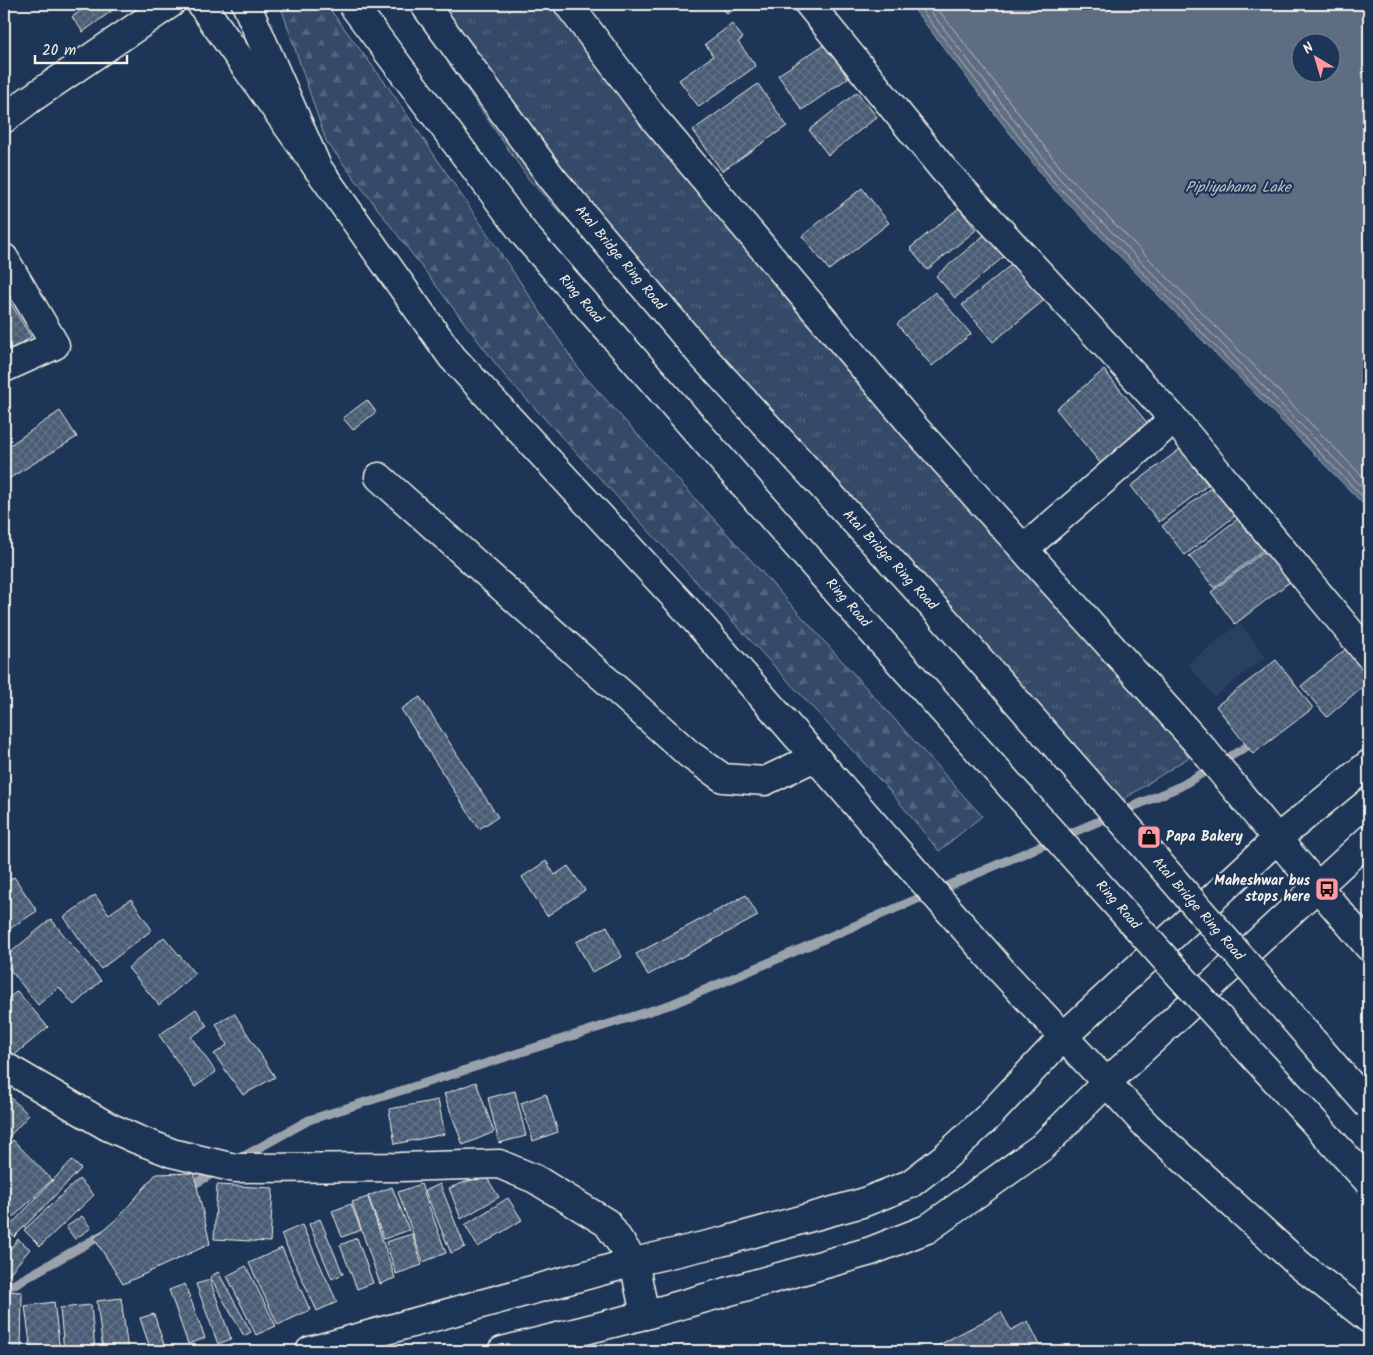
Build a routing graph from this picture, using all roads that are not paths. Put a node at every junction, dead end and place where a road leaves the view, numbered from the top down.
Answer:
1 (170, 4) edge
2 (201, 4) edge
3 (246, 4) edge
4 (352, 4) edge
5 (424, 4) edge
6 (568, 4) edge
7 (809, 4) edge
8 (4, 119) edge
9 (318, 169) junction
10 (4, 258) edge
11 (4, 368) edge
12 (1174, 419) junction
13 (379, 477) dead end
14 (1025, 548) junction
15 (1367, 653) edge
16 (815, 757) junction
17 (1369, 764) edge
18 (1277, 839) junction
19 (1369, 839) edge
20 (1317, 886) junction
21 (1369, 947) edge
22 (1064, 1036) junction
23 (4, 1066) edge
24 (1106, 1083) junction
25 (1369, 1106) edge
26 (1369, 1182) edge
27 (634, 1262) junction
28 (645, 1315) junction
29 (1369, 1319) edge
30 (310, 1351) edge
31 (502, 1351) edge

1 - 8 street
2 - 9 street
3 - 9 street
4 - 26 street, Ring Road, bridge
5 - 25 street, Atal Bridge Ring Road, bridge
6 - 14 street
7 - 12 street
9 - 16 street
10 - 11 street
12 - 14 street
12 - 15 street
13 - 16 street
14 - 18 street
16 - 22 street
17 - 18 street
18 - 20 street
18 - 22 street
19 - 20 street
20 - 21 street
20 - 24 street
22 - 24 street
22 - 27 street
23 - 27 street
24 - 28 street
24 - 29 street
27 - 28 street
27 - 30 street
28 - 31 street

